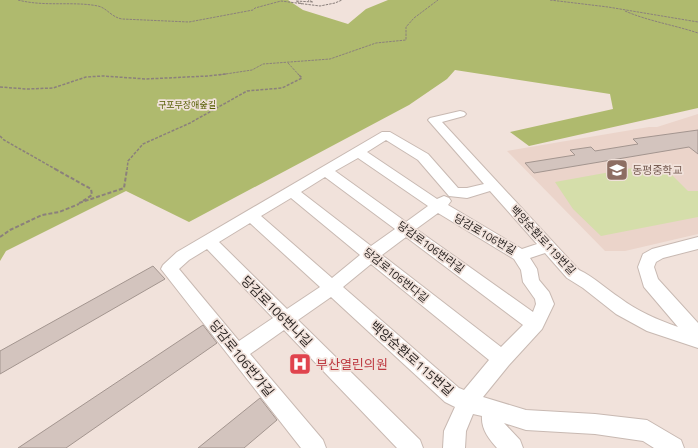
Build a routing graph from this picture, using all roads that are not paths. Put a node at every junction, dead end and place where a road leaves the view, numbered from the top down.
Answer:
1 (460, 114) dead end
2 (358, 152) junction
3 (326, 171) junction
4 (494, 186) junction
5 (291, 191) junction
6 (454, 193) junction
7 (438, 206) junction
8 (252, 216) junction
9 (406, 230) junction
10 (209, 242) junction
11 (698, 243) edge
12 (547, 247) junction
13 (520, 254) junction
14 (372, 255) junction
15 (331, 288) junction
16 (286, 320) junction
17 (536, 324) junction
18 (698, 336) edge
19 (698, 340) edge
20 (238, 352) junction
21 (502, 359) junction
22 (467, 402) junction
23 (492, 410) junction
24 (315, 448) edge
25 (412, 448) edge
26 (454, 448) edge
27 (512, 448) edge
28 (673, 448) edge

1 - 4 street, 백양순환로119번길
2 - 3 street
2 - 6 street
2 - 7 street, 당감로106번길
3 - 5 street
3 - 9 street, 당감로106번라길
4 - 6 street
4 - 12 street, 백양순환로119번길
5 - 8 street
5 - 14 street, 당감로106번다길
6 - 7 street
7 - 9 street
7 - 13 street, 당감로106번길
8 - 10 street
8 - 15 street, 백양순환로115번길
9 - 14 street
9 - 17 street, 당감로106번라길
10 - 16 street, 당감로106번나길
10 - 20 street, 당감로106번가길
11 - 18 street
12 - 13 street
12 - 19 street, 백양순환로119번길
13 - 17 street, 당감로106번길
14 - 15 street
14 - 21 street, 당감로106번다길
15 - 16 street
15 - 22 street, 백양순환로115번길
16 - 20 street
16 - 25 street, 당감로106번나길
17 - 21 street, 당감로106번길
20 - 24 street, 당감로106번가길
21 - 22 street, 당감로106번길
22 - 23 street, 백양순환로115번길
22 - 26 street, 당감로106번길
23 - 27 street
23 - 28 street, 백양순환로115번길

